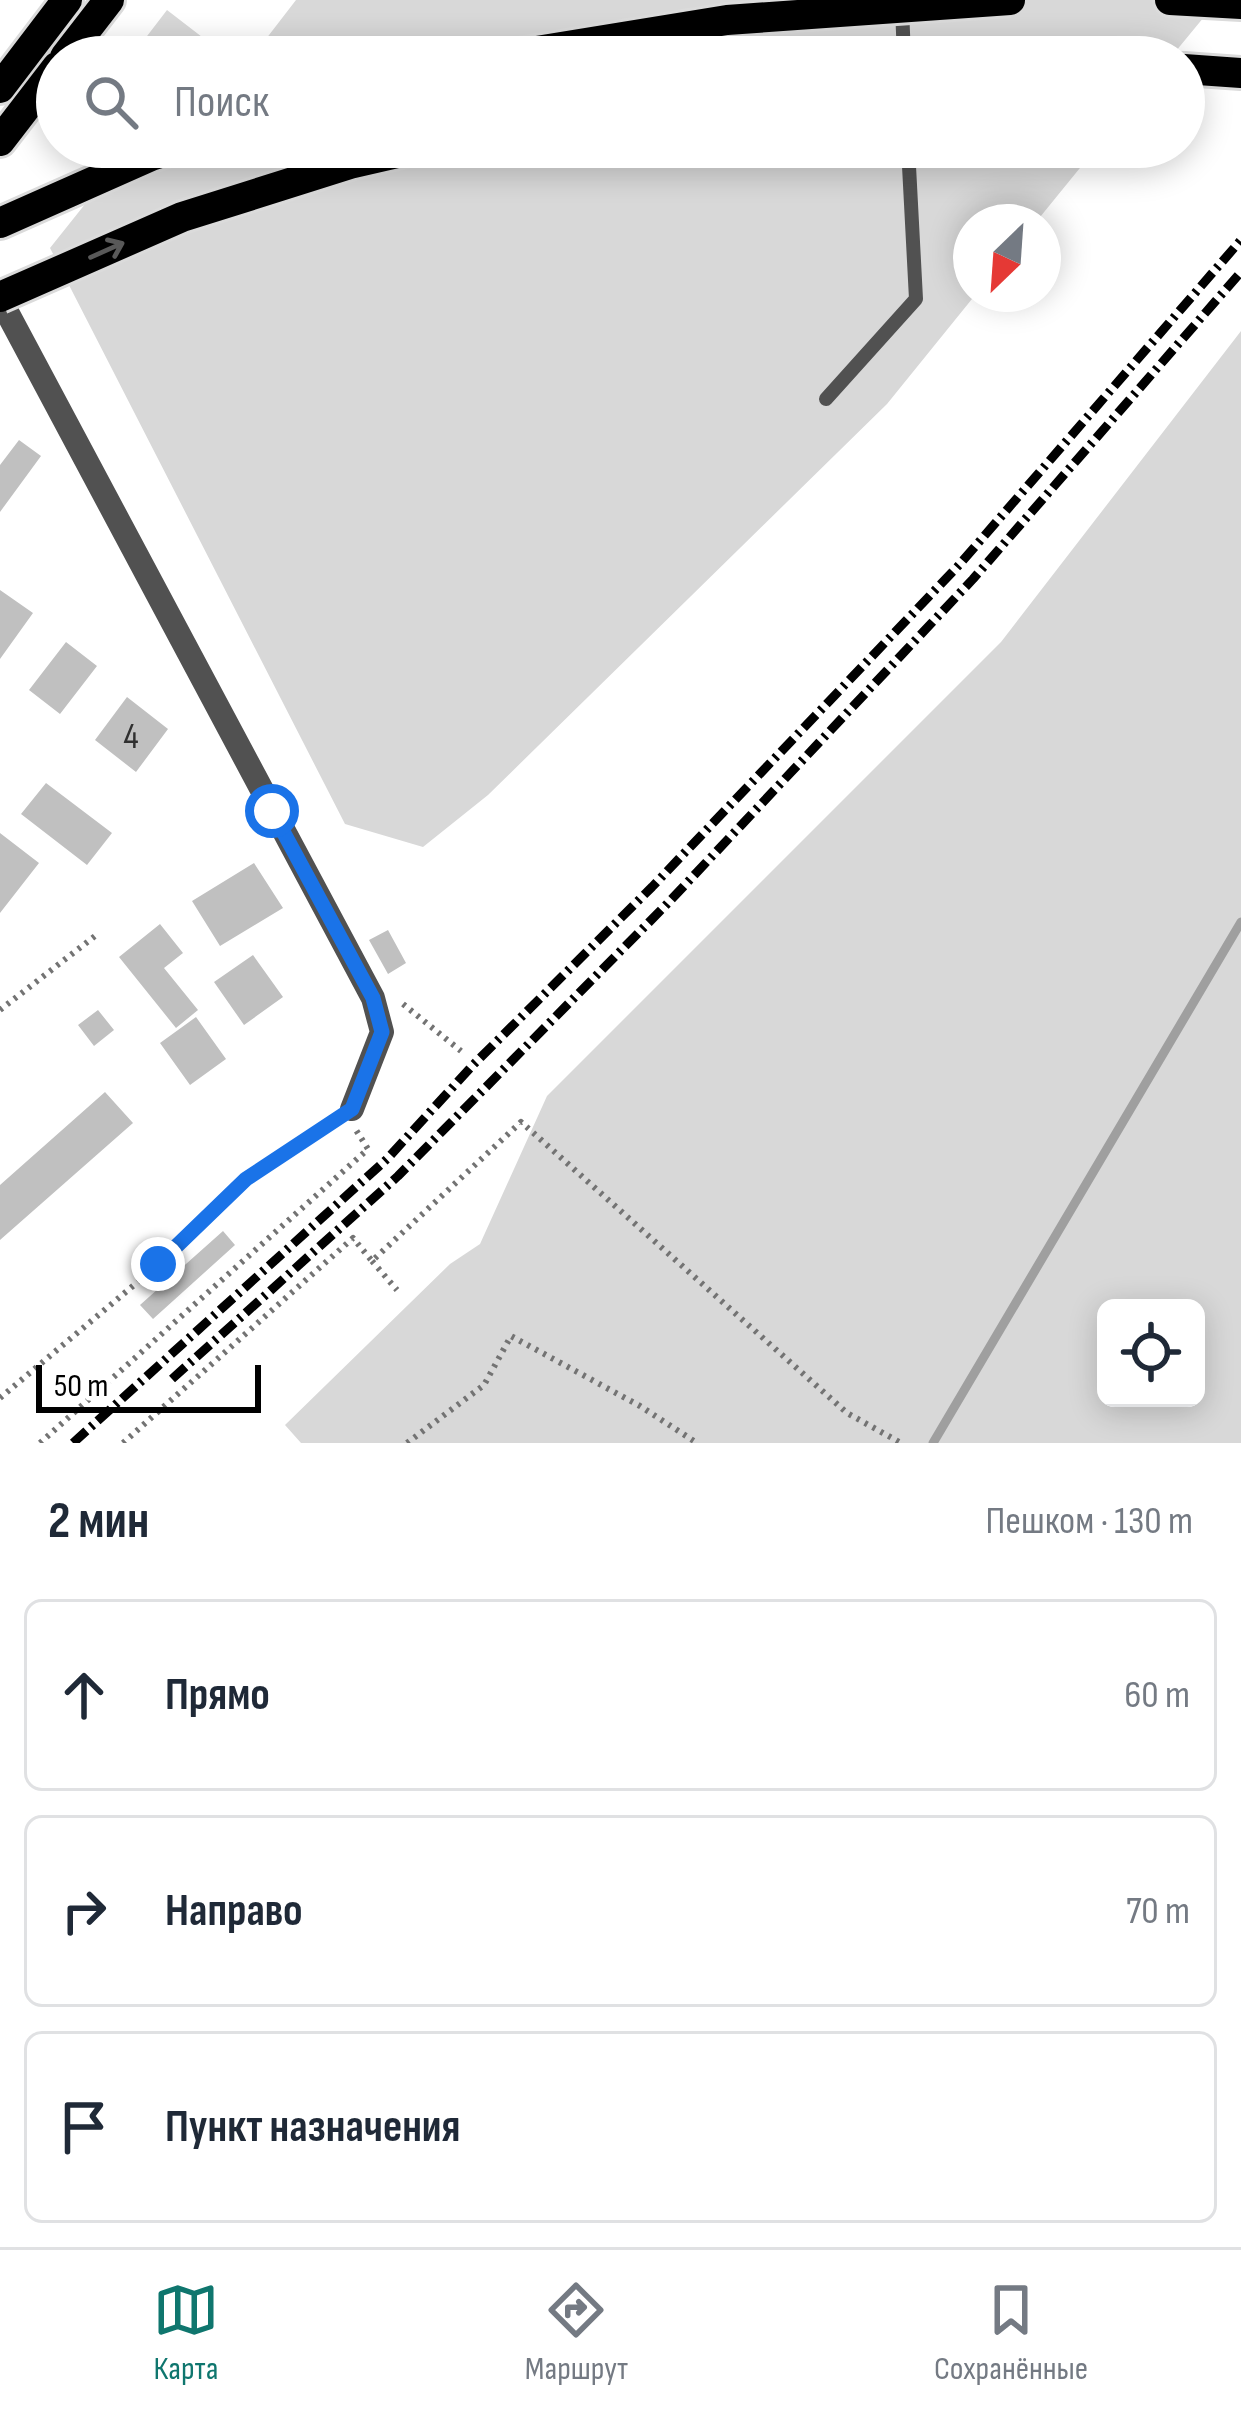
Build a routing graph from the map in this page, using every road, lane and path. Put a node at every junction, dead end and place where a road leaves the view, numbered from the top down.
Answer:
1 (68, 0) edge
2 (109, 0) edge
3 (901, 0) edge
4 (1010, 0) edge
5 (1170, 0) edge
6 (1241, 4) edge
7 (40, 36) edge
8 (81, 36) edge
9 (629, 36) edge
10 (903, 36) edge
11 (36, 41) edge
12 (1205, 70) edge
13 (1241, 73) edge
14 (0, 88) edge
15 (36, 94) edge
16 (0, 141) edge
17 (124, 168) edge
18 (337, 168) edge
19 (909, 168) edge
20 (0, 223) edge
21 (0, 298) edge
22 (826, 399) dead end
23 (95, 937) dead end
24 (0, 1010) edge
25 (353, 1127) junction
26 (372, 1261) junction
27 (397, 1290) dead end
28 (0, 1398) edge
29 (40, 1443) edge
30 (123, 1443) edge
31 (407, 1443) edge
32 (697, 1443) edge
33 (901, 1443) edge

1 - 7 main road
2 - 8 main road
3 - 10 lane
4 - 9 main road, bridge
5 - 6 main road
11 - 14 main road
12 - 13 main road
15 - 16 main road
17 - 20 main road
21 -> 18 main road, bridge
19 - 22 lane
21 - 25 street
23 - 24 path
25 - 28 path
25 - 29 path
26 - 27 path
26 - 30 path
26 - 33 path
31 - 32 path

